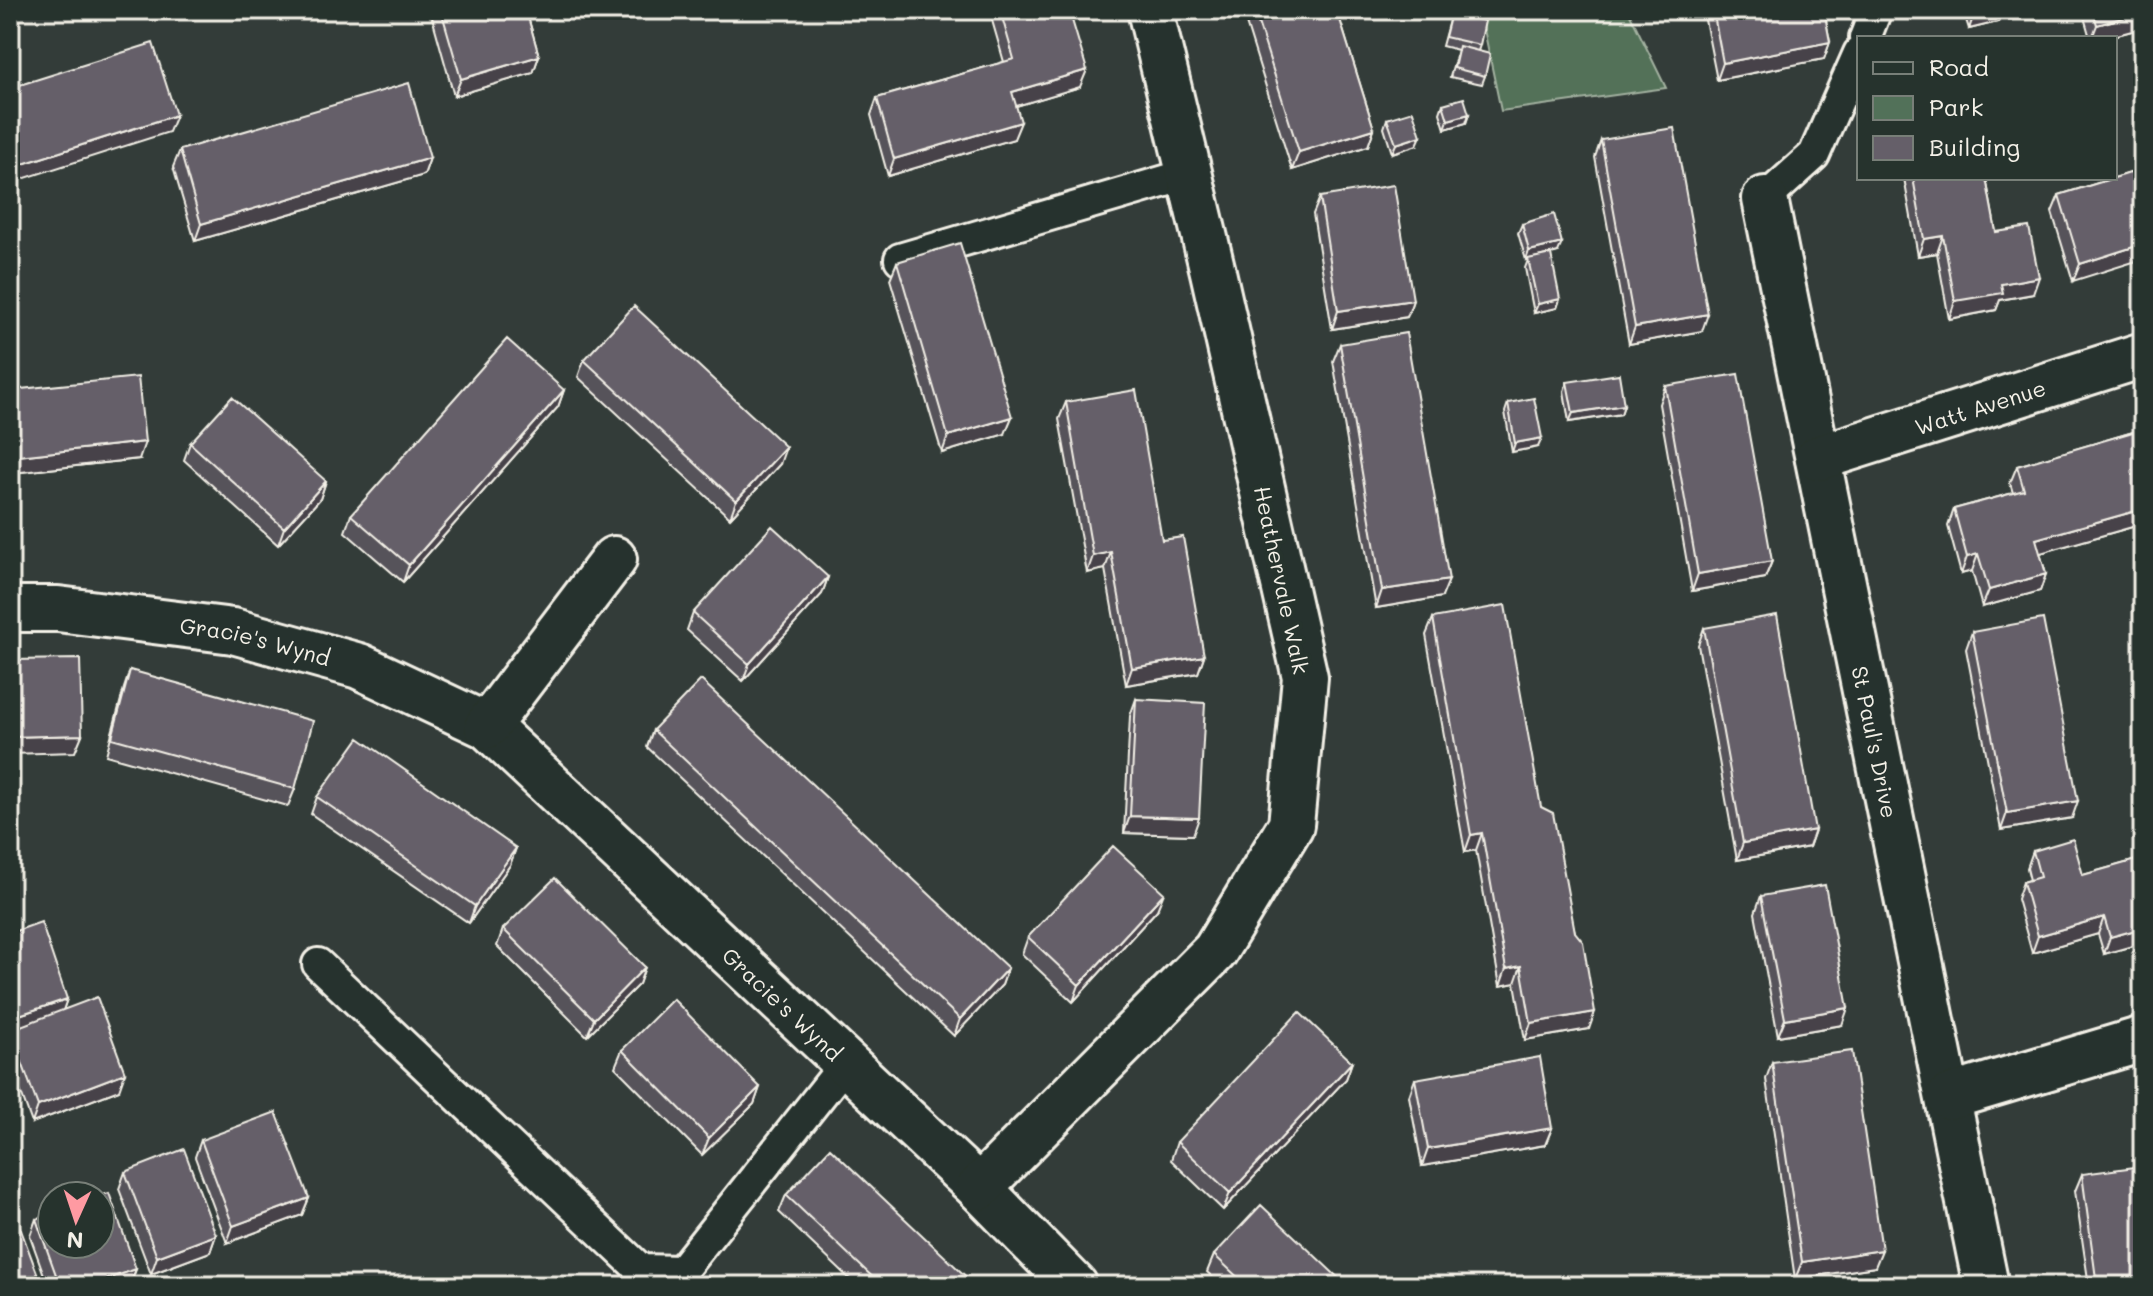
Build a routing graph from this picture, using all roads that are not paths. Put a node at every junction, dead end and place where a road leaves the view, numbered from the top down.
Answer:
1 (1150, 10) edge
2 (1876, 10) edge
3 (1866, 36) edge
4 (1857, 58) edge
5 (1189, 174) junction
6 (1765, 199) joint
7 (900, 259) edge
8 (2143, 355) edge
9 (1818, 458) junction
10 (614, 559) dead end
11 (10, 609) edge
12 (487, 726) junction
13 (318, 964) dead end
14 (2143, 1039) edge
15 (846, 1063) junction
16 (1949, 1097) junction
17 (979, 1188) junction
18 (1075, 1286) edge
19 (1986, 1286) edge

1 - 5 street, Heathervale Walk
2 - 3 lane
4 - 6 lane
5 - 7 lane
5 - 17 street, Heathervale Walk
6 - 9 street, St Paul's Drive
8 - 9 street, Watt Avenue
9 - 16 street, St Paul's Drive
10 - 12 street
11 - 12 street, Gracie's Wynd
12 - 15 street, Gracie's Wynd
13 - 15 lane
14 - 16 street
15 - 17 street, Gracie's Wynd
16 - 19 street, St Paul's Drive
17 - 18 street, Gracie's Wynd

